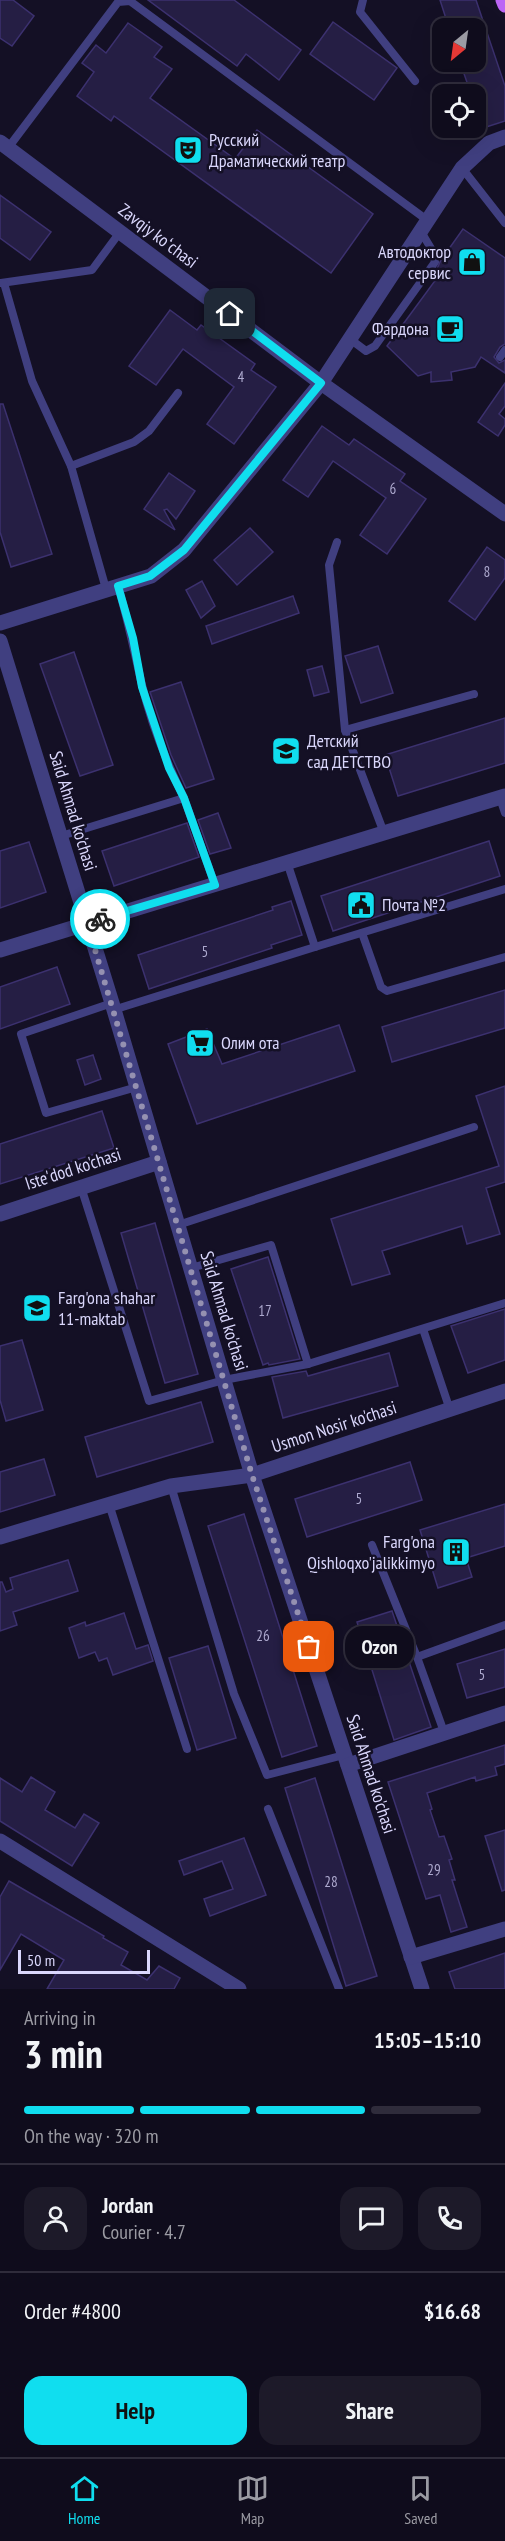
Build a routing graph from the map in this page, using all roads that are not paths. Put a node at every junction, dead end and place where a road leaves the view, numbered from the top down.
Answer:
1 (363, 0) edge
2 (503, 0) edge
3 (505, 5) edge
4 (415, 81) dead end
5 (505, 137) edge
6 (4, 145) edge
7 (462, 168) junction
8 (505, 223) edge
9 (423, 225) junction
10 (120, 232) junction
11 (2, 283) edge
12 (350, 339) junction
13 (321, 383) junction
14 (178, 393) dead end
15 (71, 466) junction
16 (505, 514) edge
17 (337, 542) dead end
18 (112, 587) junction
19 (0, 623) edge
20 (0, 641) edge
21 (474, 694) dead end
22 (345, 730) junction
23 (502, 797) edge
24 (184, 798) junction
25 (505, 813) edge
26 (385, 834) junction
27 (61, 837) junction
28 (287, 862) junction
29 (215, 885) junction
30 (505, 889) edge
31 (87, 923) junction
32 (362, 933) junction
33 (315, 947) junction
34 (0, 950) edge
35 (505, 957) edge
36 (112, 1006) junction
37 (137, 1088) junction
38 (474, 1127) dead end
39 (159, 1162) junction
40 (81, 1187) junction
41 (0, 1214) edge
42 (178, 1225) junction
43 (191, 1268) junction
44 (505, 1303) edge
45 (423, 1329) junction
46 (308, 1364) junction
47 (224, 1380) junction
48 (505, 1391) edge
49 (450, 1410) junction
50 (252, 1475) junction
51 (171, 1486) junction
52 (109, 1504) junction
53 (0, 1537) edge
54 (372, 1545) dead end
55 (505, 1625) edge
56 (417, 1657) junction
57 (505, 1713) edge
58 (444, 1732) junction
59 (187, 1749) dead end
60 (346, 1760) junction
61 (268, 1809) dead end
62 (0, 1841) edge
63 (505, 1929) edge
64 (411, 1957) junction
65 (239, 1989) edge
66 (339, 1989) edge
67 (422, 1989) edge

1 - 4 lane
2 - 3 main road
5 - 7 street
6 - 9 lane
6 - 10 street, Zavqiy koʻchasi
7 - 8 lane
7 - 9 street
9 - 12 street
9 - 12 lane
10 - 11 lane
10 - 13 street, Zavqiy koʻchasi
11 - 15 lane
12 - 13 street
13 - 16 street, Zavqiy koʻchasi
13 - 18 street
14 - 15 lane
15 - 18 lane
17 - 22 lane
18 - 19 street
18 - 24 lane
20 - 27 street, Said Ahmad ko'chasi
21 - 22 lane
22 - 26 lane
23 - 25 lane
23 - 26 street
24 - 27 lane
24 - 29 lane
26 - 28 street
27 - 31 street, Said Ahmad ko'chasi
28 - 29 street
28 - 33 lane
29 - 31 street
30 - 32 lane
31 - 34 street
31 - 36 street, Said Ahmad ko'chasi
32 - 33 lane
32 - 35 lane
33 - 36 lane
36 - 37 street, Said Ahmad ko'chasi
36 - 37 lane
37 - 39 street, Said Ahmad ko'chasi
38 - 42 lane
39 - 40 street, Iste'dod ko'chasi
39 - 42 street, Said Ahmad ko'chasi
40 - 41 street, Iste'dod ko'chasi
40 - 47 lane
42 - 43 street, Said Ahmad ko'chasi
43 - 46 lane
43 - 47 street, Said Ahmad ko'chasi
44 - 45 lane
45 - 46 lane
45 - 49 lane
46 - 47 lane
47 - 50 street, Said Ahmad ko'chasi
48 - 49 street, Usmon Nosir ko'chasi
49 - 50 street, Usmon Nosir ko'chasi
50 - 51 street, Usmon Nosir ko'chasi
50 - 60 street, Said Ahmad ko'chasi
51 - 52 street, Usmon Nosir ko'chasi
51 - 60 lane
52 - 53 street, Usmon Nosir ko'chasi
52 - 59 lane
54 - 56 lane
55 - 56 lane
56 - 58 lane
57 - 58 street
58 - 60 street
60 - 64 street, Said Ahmad ko'chasi
61 - 66 lane
62 - 65 street
63 - 64 street
64 - 67 street, Said Ahmad ko'chasi

